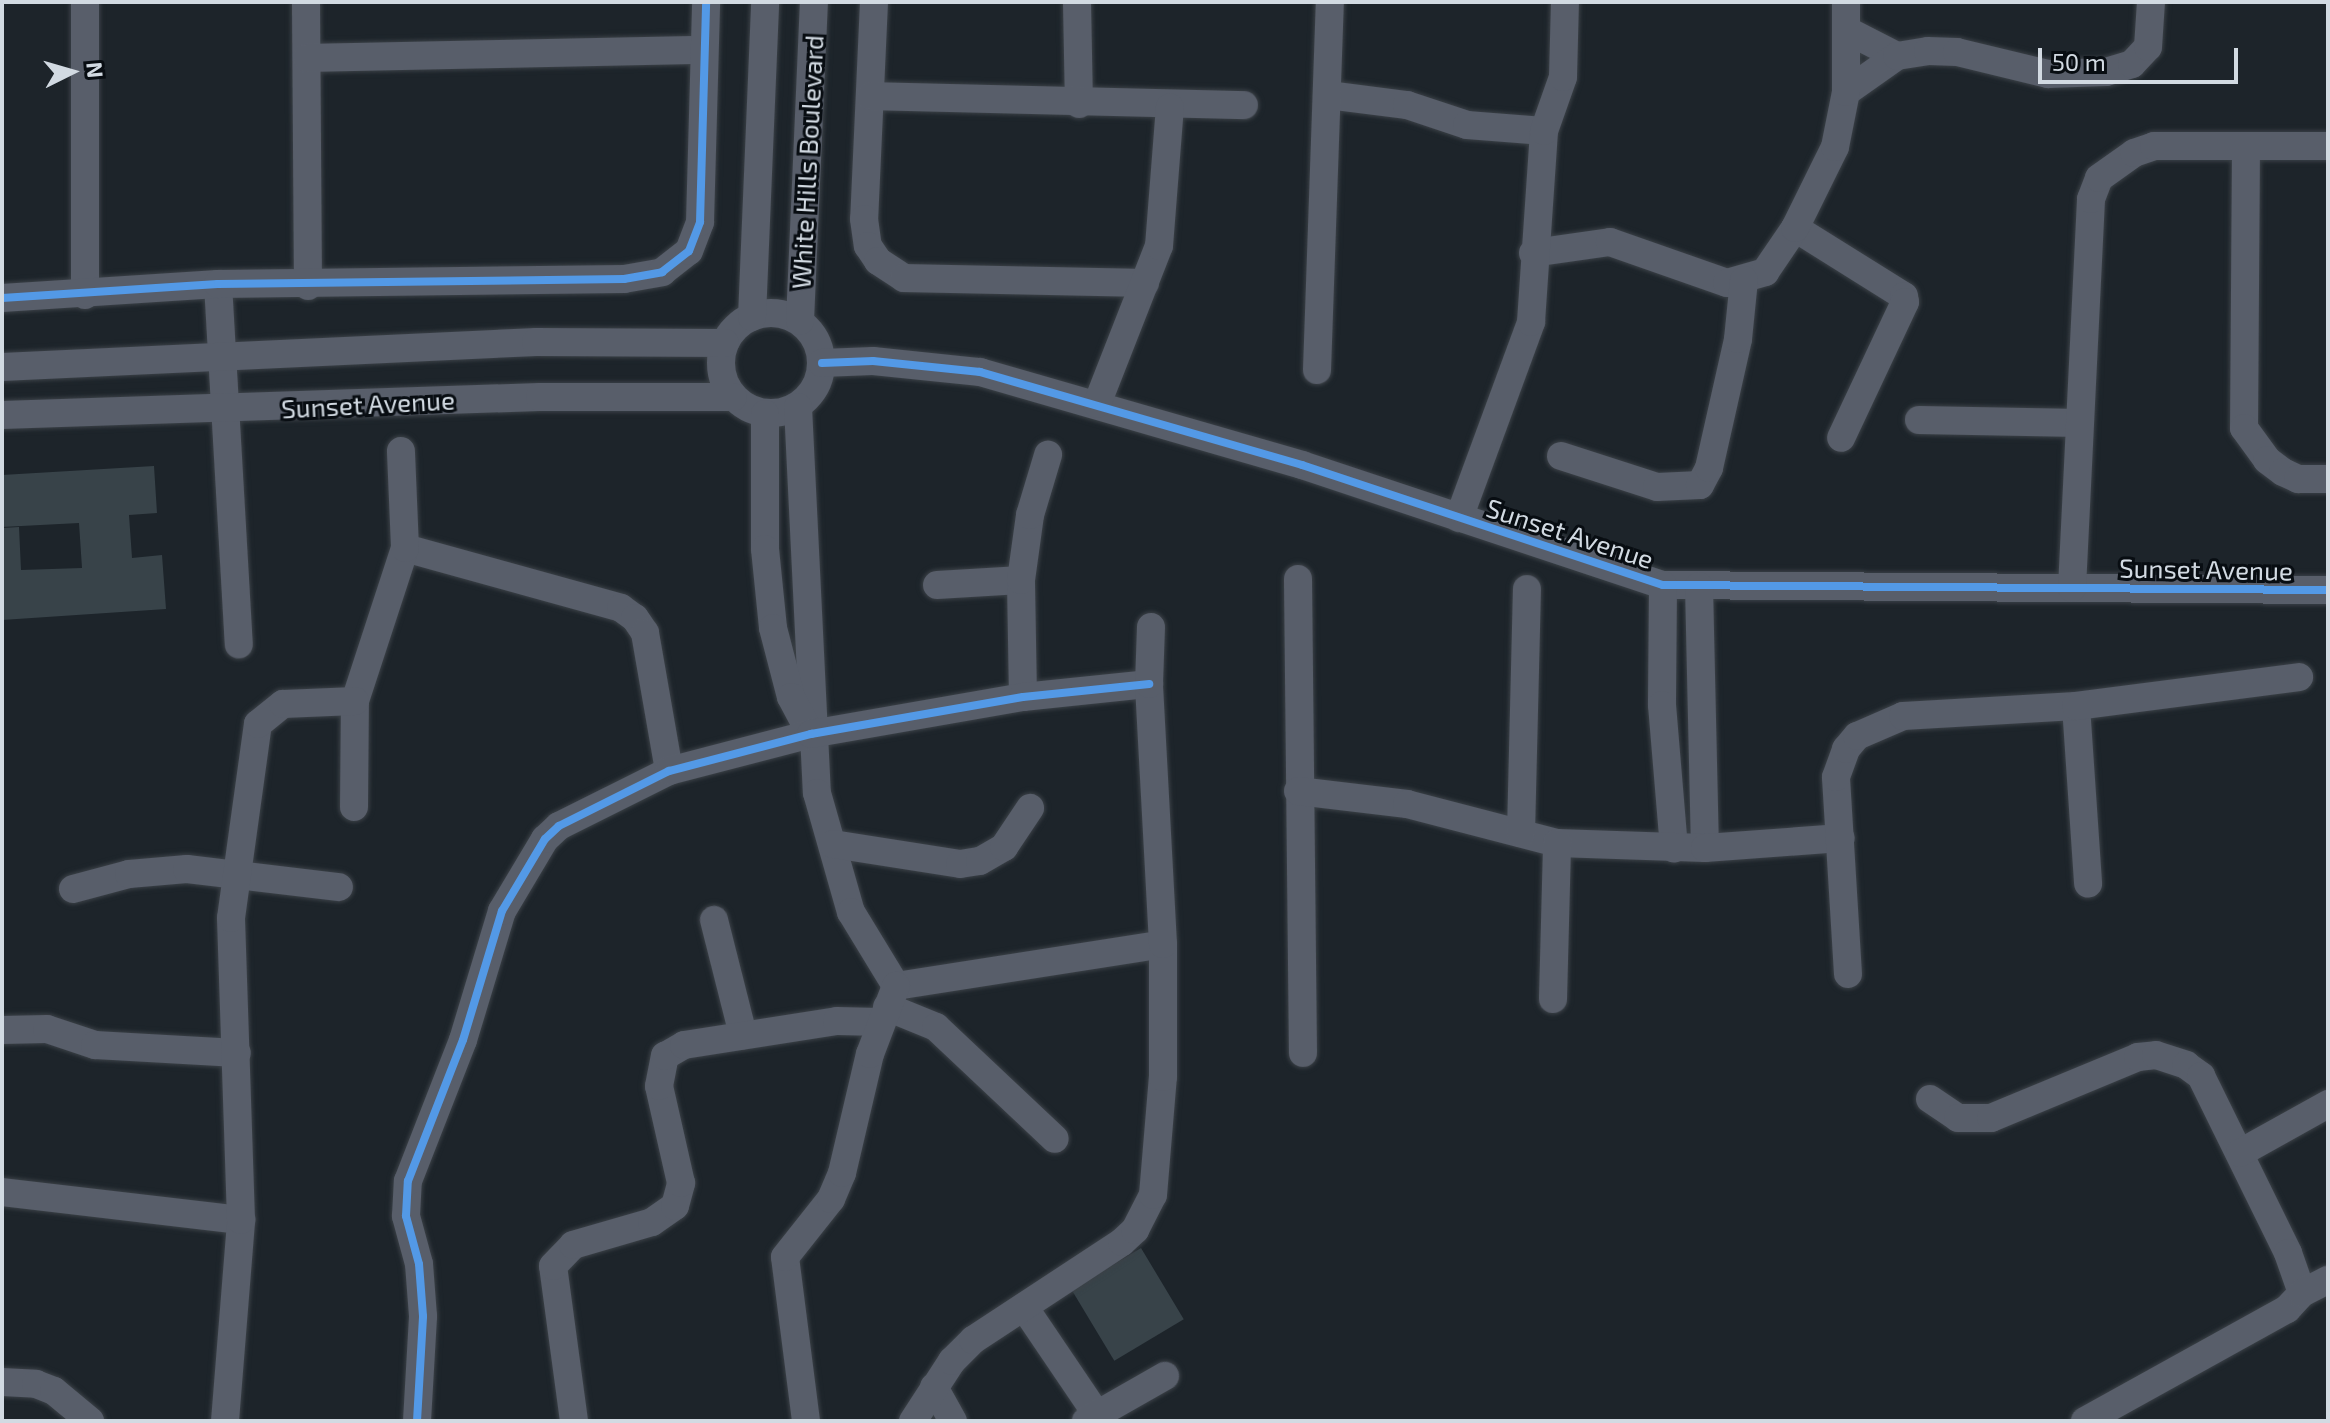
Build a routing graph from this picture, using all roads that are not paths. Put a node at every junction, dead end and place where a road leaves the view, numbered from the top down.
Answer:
1 (81, 2) edge
2 (306, 2) edge
3 (706, 2) edge
4 (765, 2) edge
5 (814, 2) edge
6 (874, 2) edge
7 (1077, 2) edge
8 (1330, 2) edge
9 (1565, 2) edge
10 (1846, 2) edge
11 (2151, 2) edge
12 (1846, 30) junction
13 (704, 50) junction
14 (1897, 56) junction
15 (307, 58) junction
16 (1846, 92) junction
17 (1328, 95) junction
18 (871, 96) junction
19 (1079, 104) junction
20 (1244, 105) dead end
21 (1170, 107) junction
22 (1544, 131) junction
23 (2246, 146) junction
24 (2328, 146) edge
25 (1795, 228) junction
26 (1533, 253) junction
27 (1744, 280) junction
28 (1145, 283) junction
29 (218, 284) junction
30 (308, 286) junction
31 (85, 295) junction
32 (2, 298) edge
33 (752, 317) junction
34 (800, 321) junction
35 (725, 343) junction
36 (222, 356) junction
37 (822, 363) junction
38 (2, 367) edge
39 (1317, 370) dead end
40 (733, 397) junction
41 (1097, 404) junction
42 (798, 407) junction
43 (227, 410) junction
44 (765, 414) junction
45 (2, 415) edge
46 (1919, 420) dead end
47 (2080, 423) junction
48 (1841, 438) dead end
49 (401, 451) dead end
50 (1048, 455) dead end
51 (1561, 456) dead end
52 (2328, 479) edge
53 (1459, 518) junction
54 (405, 548) junction
55 (1298, 579) dead end
56 (1021, 580) junction
57 (937, 585) dead end
58 (1663, 585) junction
59 (1699, 586) junction
60 (2072, 588) junction
61 (1527, 589) dead end
62 (2328, 590) edge
63 (1151, 627) dead end
64 (239, 644) dead end
65 (2299, 677) dead end
66 (1149, 684) junction
67 (1023, 697) junction
68 (355, 701) junction
69 (2076, 706) junction
70 (811, 734) junction
71 (669, 771) junction
72 (1298, 791) junction
73 (354, 807) dead end
74 (1030, 808) dead end
75 (1521, 833) junction
76 (1841, 838) junction
77 (1557, 843) junction
78 (833, 844) junction
79 (1674, 848) junction
80 (1705, 848) junction
81 (234, 875) junction
82 (2088, 884) dead end
83 (339, 887) dead end
84 (73, 889) dead end
85 (714, 920) dead end
86 (1163, 944) junction
87 (1848, 974) dead end
88 (1553, 999) dead end
89 (888, 1005) junction
90 (2, 1030) edge
91 (743, 1035) junction
92 (237, 1053) junction
93 (1303, 1053) dead end
94 (1930, 1099) dead end
95 (2328, 1104) edge
96 (1055, 1139) dead end
97 (2240, 1153) junction
98 (2, 1192) edge
99 (241, 1220) junction
100 (2328, 1280) edge
101 (2302, 1293) junction
102 (1024, 1307) junction
103 (1165, 1376) dead end
104 (2, 1382) edge
105 (934, 1387) junction
106 (1092, 1418) edge
107 (90, 1421) edge
108 (225, 1421) edge
109 (417, 1421) edge
110 (574, 1421) edge
111 (806, 1421) edge
112 (913, 1421) edge
113 (953, 1421) edge
114 (2085, 1421) edge

1 - 31 street
2 - 15 street
3 - 13 street
4 - 33 street, White Hills Boulevard
5 - 34 street, White Hills Boulevard
6 - 18 street
7 - 19 street
8 - 17 street
9 - 22 street
10 - 12 street
11 - 14 street
12 - 14 street
12 - 16 street
13 - 15 street
13 - 30 street
14 - 16 street
15 - 30 street
16 - 25 street
17 - 22 street
17 - 39 street
18 - 19 street
18 - 28 street
19 - 21 street
20 - 21 street
21 - 28 street
22 - 26 street
23 - 24 street
23 - 47 street
23 - 52 street
25 - 27 street
25 - 48 street
26 - 27 street
26 - 53 street
27 - 51 street
28 - 41 street
29 - 30 street
29 - 31 street
29 - 36 street
31 - 32 street
33 - 34 street
33 - 35 street
34 - 37 street
35 - 36 street, Sunset Avenue
35 - 40 street
36 - 38 street, Sunset Avenue
36 - 43 street
37 - 41 street, Sunset Avenue
37 - 42 street
40 - 43 street, Sunset Avenue
40 - 44 street
41 - 53 street, Sunset Avenue
42 - 44 street
42 - 70 street
43 - 45 street, Sunset Avenue
43 - 64 street
44 - 70 street
46 - 47 street
47 - 60 street
49 - 54 street
50 - 56 street
53 - 58 street, Sunset Avenue
54 - 68 street
54 - 71 street
55 - 72 street
56 - 57 street
56 - 67 street
58 - 59 street, Sunset Avenue
58 - 79 street
59 - 60 street, Sunset Avenue
59 - 80 street
60 - 62 street, Sunset Avenue
61 - 75 street
63 - 66 street
65 - 69 street
66 - 67 street
66 - 86 street
67 - 70 street
68 - 73 street
68 - 81 street
69 - 76 street
69 - 82 street
70 - 71 street
70 - 78 street
71 - 109 street
72 - 75 street
72 - 93 street
74 - 78 street
75 - 77 street
76 - 80 street
76 - 87 street
77 - 79 street
77 - 88 street
78 - 89 street
79 - 80 street
81 - 83 street
81 - 84 street
81 - 92 street
85 - 91 street
86 - 89 street
86 - 102 street
89 - 91 street
89 - 96 street
89 - 111 street
90 - 92 street
91 - 110 street
92 - 99 street
94 - 97 street
95 - 97 street
97 - 101 street
98 - 99 street
99 - 108 street
100 - 101 street
101 - 114 street
102 - 105 street
102 - 106 street
103 - 106 street
104 - 107 street
105 - 112 street
105 - 113 street

